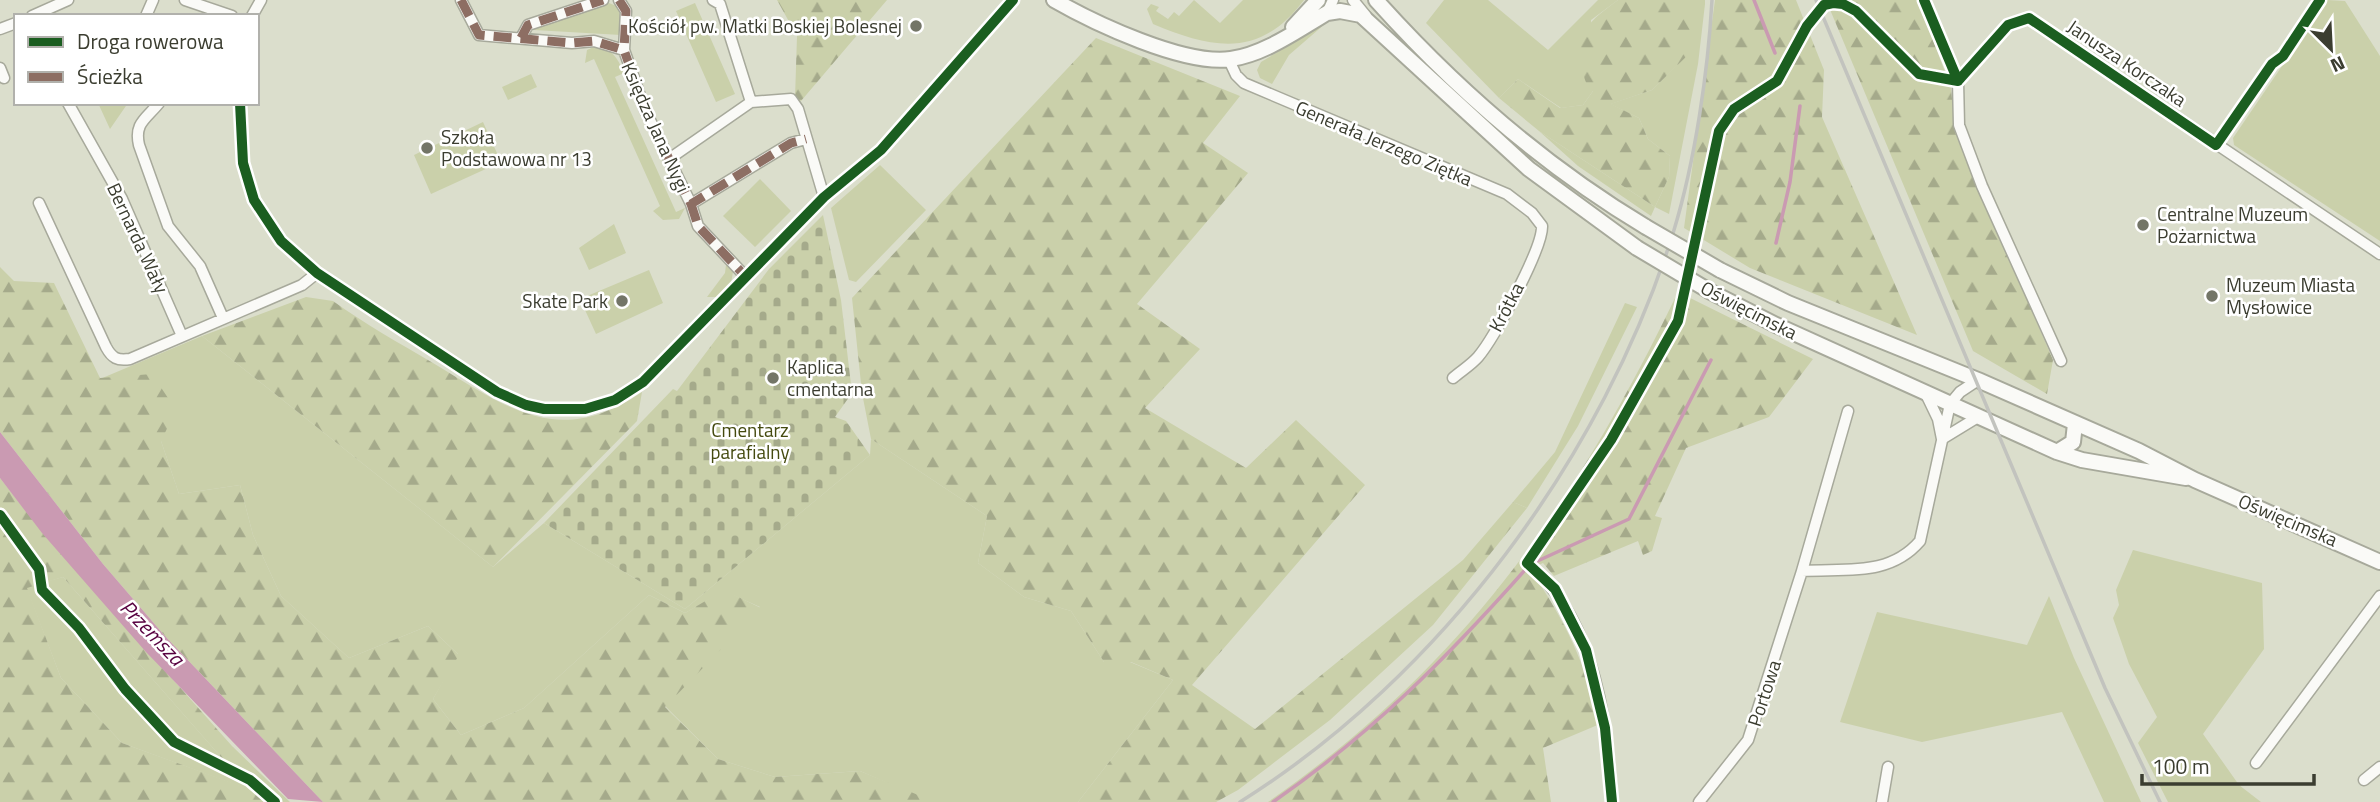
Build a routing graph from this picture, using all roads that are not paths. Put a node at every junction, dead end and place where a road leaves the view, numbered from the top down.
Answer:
1 (68, 0) edge
2 (186, 0) edge
3 (461, 0) edge
4 (603, 0) edge
5 (619, 0) edge
6 (1013, 0) edge
7 (1054, 0) edge
8 (1318, 0) edge
9 (1353, 0) edge
10 (1376, 0) edge
11 (717, 1) edge
12 (1330, 6) edge
13 (36, 14) edge
14 (227, 14) edge
15 (1370, 21) junction
16 (521, 38) junction
17 (1285, 38) junction
18 (624, 50) junction
19 (1229, 60) junction
20 (0, 68) edge
21 (4, 78) dead end
22 (751, 102) junction
23 (69, 105) edge
24 (157, 105) edge
25 (240, 105) edge
26 (806, 139) junction
27 (669, 159) junction
28 (824, 197) junction
29 (39, 203) dead end
30 (691, 204) junction
31 (1542, 226) joint
32 (2380, 254) edge
33 (317, 273) junction
34 (746, 277) junction
35 (223, 318) junction
36 (182, 336) junction
37 (2061, 361) dead end
38 (1453, 378) dead end
39 (1978, 380) junction
40 (1925, 392) junction
41 (1950, 404) junction
42 (1848, 411) dead end
43 (1978, 417) junction
44 (2075, 424) junction
45 (1942, 439) junction
46 (2057, 452) junction
47 (2194, 480) junction
48 (2380, 562) edge
49 (1536, 571) dead end
50 (1802, 571) junction
51 (2380, 596) edge
52 (2256, 763) dead end
53 (1888, 767) dead end
54 (2380, 767) edge
55 (2364, 780) dead end
56 (1612, 802) edge
57 (1699, 802) edge
58 (1882, 802) edge

1 - 13 street
2 - 14 street
3 - 16 street, Księdza Jana Nygi
4 - 16 street
5 - 18 street, Księdza Jana Nygi
6 - 28 street
7 - 19 main road
8 - 17 main road
9 - 15 street, Oświęcimska
10 - 39 main road, Oświęcimska, bridge
11 - 22 street
12 - 15 main road, Oświęcimska
12 - 17 main road, Oświęcimska
15 - 40 main road, Oświęcimska, bridge
16 - 18 street, Księdza Jana Nygi
17 - 19 main road
18 - 27 street, Księdza Jana Nygi
19 - 31 street, Generała Jerzego Ziętka
20 - 21 street
22 - 26 street
22 - 27 street
23 - 36 street, Bernarda Wały
24 - 35 street, Bernarda Wały
25 - 33 street
26 - 28 street
26 - 30 street, Księdza Jana Nygi
27 - 30 street, Księdza Jana Nygi
28 - 34 street
29 - 36 street
30 - 34 street, Księdza Jana Nygi
31 - 38 street, Krótka
32 - 37 street, Janusza Korczaka
33 - 34 street
33 - 35 street
35 - 36 street
39 - 41 street
39 - 44 main road, Oświęcimska
40 - 41 main road, Oświęcimska
40 - 45 street
41 - 43 main road, Oświęcimska
41 - 45 street
42 - 50 street, Portowa
43 - 45 street
43 - 46 main road, Oświęcimska
44 - 46 main road
44 - 47 main road, Oświęcimska
45 - 50 street
46 - 47 main road, Oświęcimska
47 - 48 main road, Oświęcimska
49 - 56 street
50 - 57 street, Portowa
51 - 52 street
53 - 58 street
54 - 55 street

